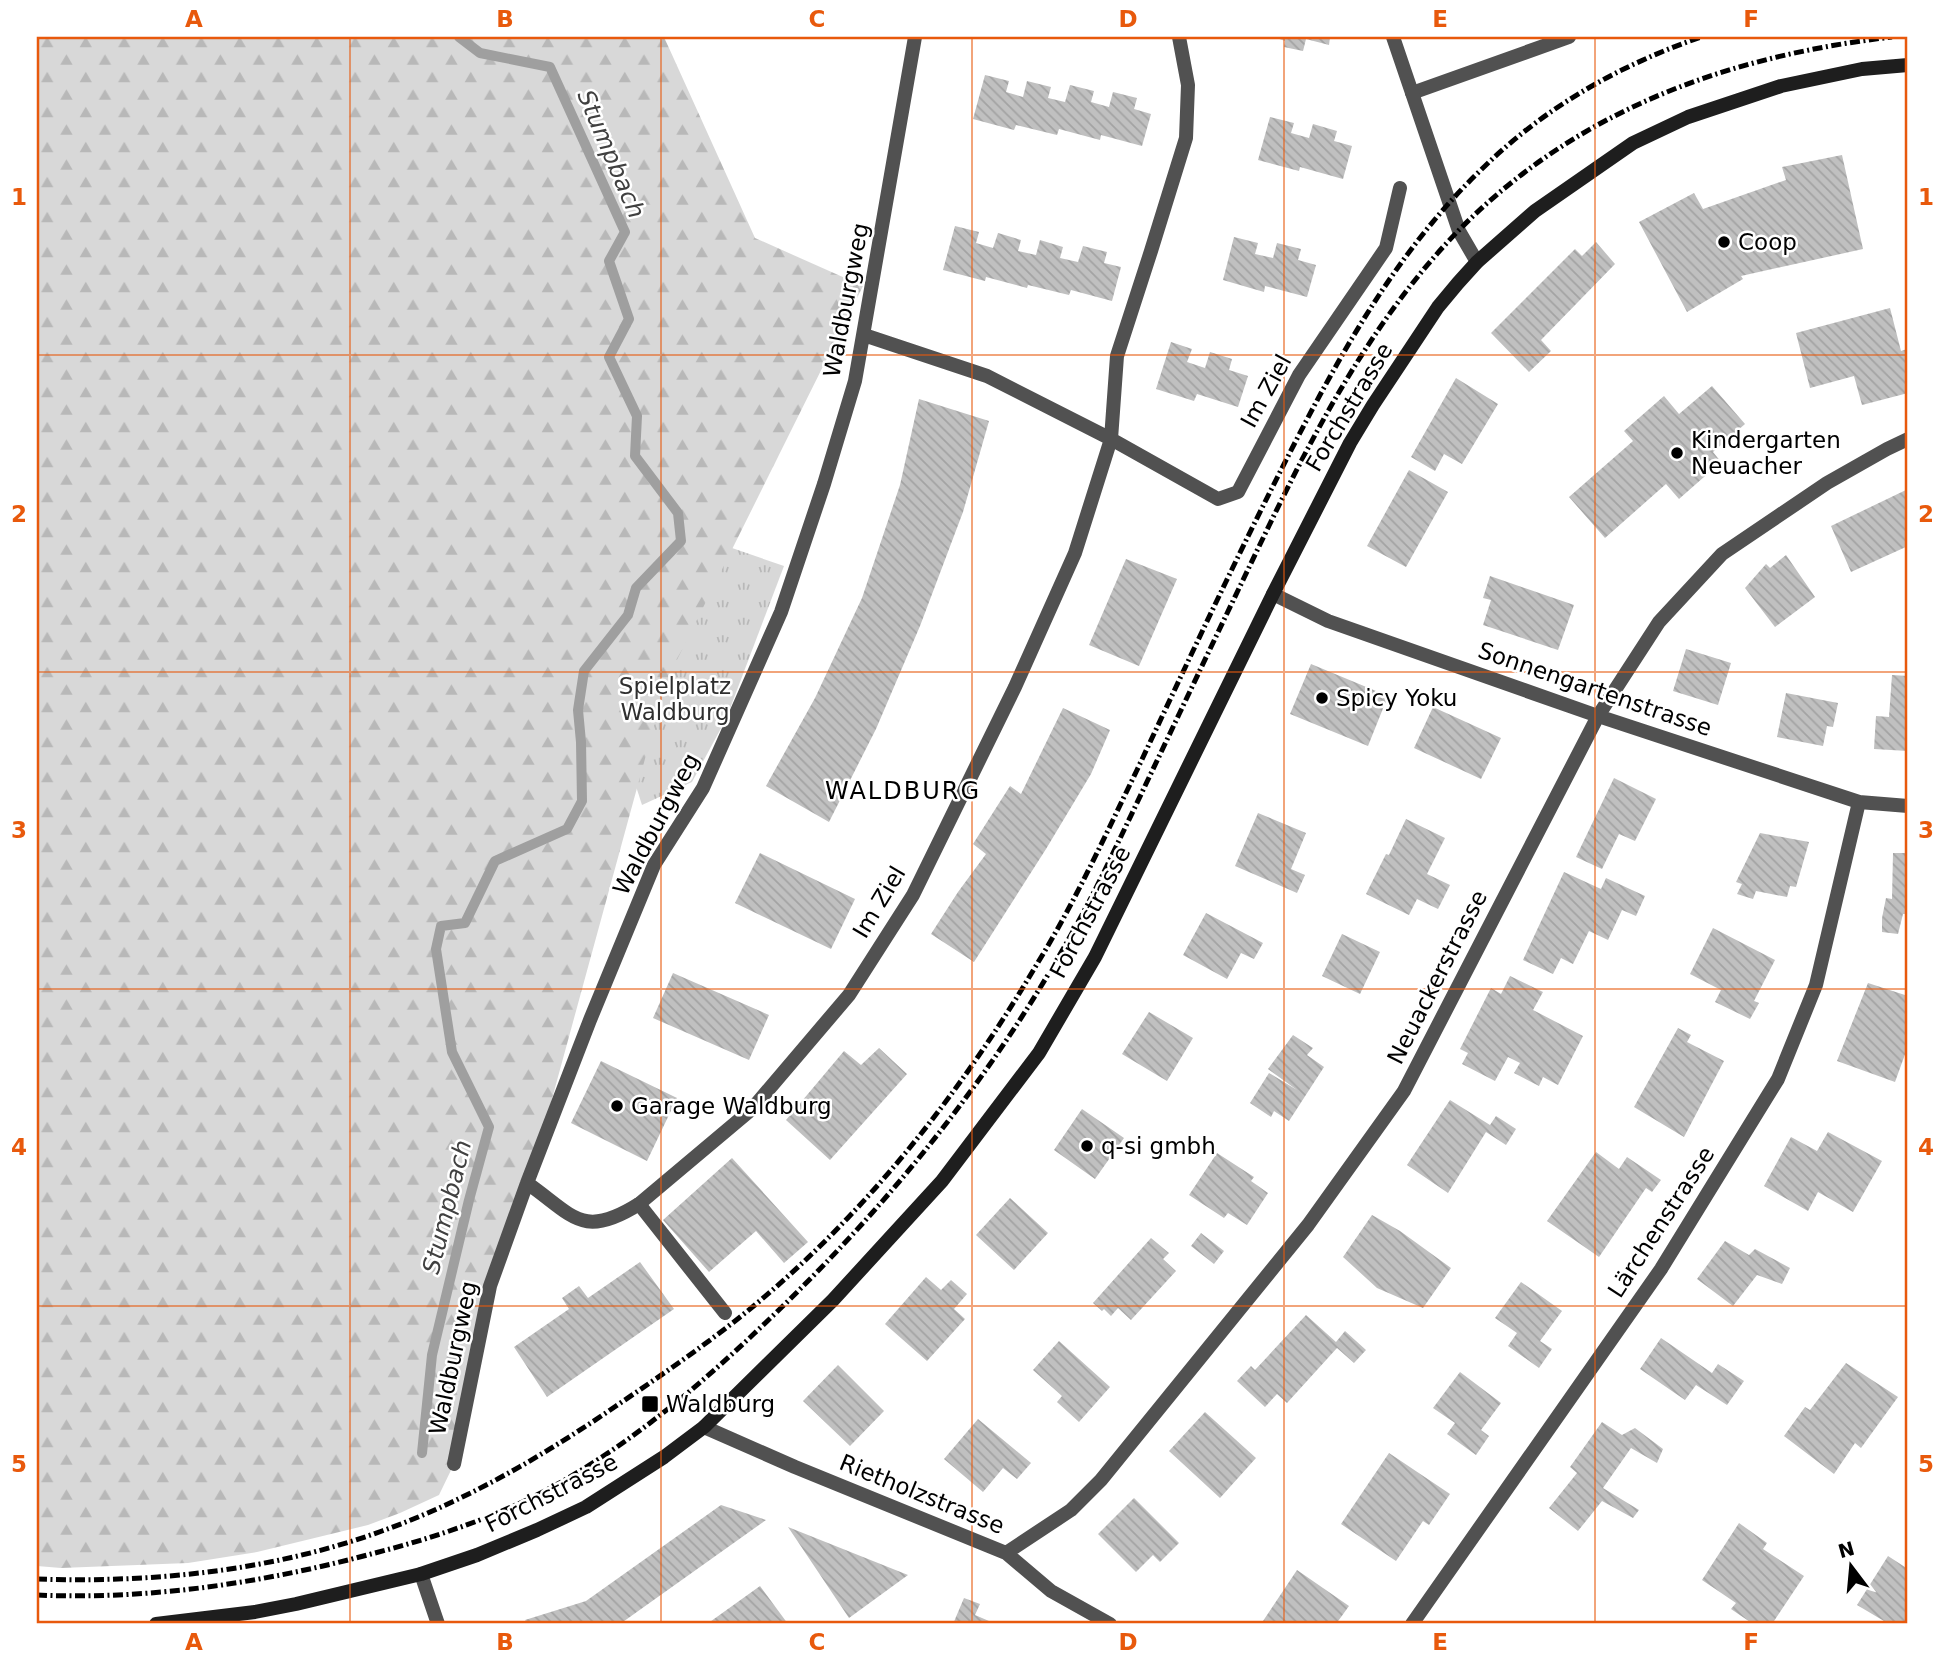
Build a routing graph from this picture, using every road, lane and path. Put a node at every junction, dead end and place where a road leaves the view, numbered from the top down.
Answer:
1 (915, 37) edge
2 (1179, 37) edge
3 (1393, 37) edge
4 (1569, 37) edge
5 (1908, 65) edge
6 (1412, 93) junction
7 (1400, 188) dead end
8 (1477, 262) junction
9 (864, 335) junction
10 (1111, 439) junction
11 (1908, 439) edge
12 (1273, 594) junction
13 (1598, 716) junction
14 (1859, 802) junction
15 (1908, 806) edge
16 (527, 1182) junction
17 (639, 1203) junction
18 (725, 1313) dead end
19 (704, 1427) junction
20 (454, 1464) dead end
21 (1006, 1553) junction
22 (421, 1574) junction
23 (156, 1624) edge
24 (438, 1624) edge
25 (1110, 1624) edge
26 (1412, 1624) edge

1 - 9 street, Waldburgweg
2 - 10 street, Im Ziel
3 - 6 street
4 - 6 street
5 - 8 main road, Forchstrasse
6 - 8 street
7 - 10 street, Im Ziel
8 - 12 main road, Forchstrasse
9 - 10 street, Im Ziel
9 - 16 street, Waldburgweg
10 - 17 street, Im Ziel
11 - 13 street, Neuackerstrasse
12 - 13 street, Sonnengartenstrasse
12 - 19 main road, Forchstrasse
13 - 14 street, Sonnengartenstrasse
13 - 21 street, Neuackerstrasse
14 - 15 street, Sonnengartenstrasse
14 - 26 street, Lärchenstrasse
16 - 17 street, Im Ziel
16 - 20 street, Waldburgweg
17 - 18 street
19 - 21 street, Rietholzstrasse
19 - 22 main road, Forchstrasse
21 - 25 street, Rietholzstrasse
22 - 23 main road, Forchstrasse
22 - 24 street

